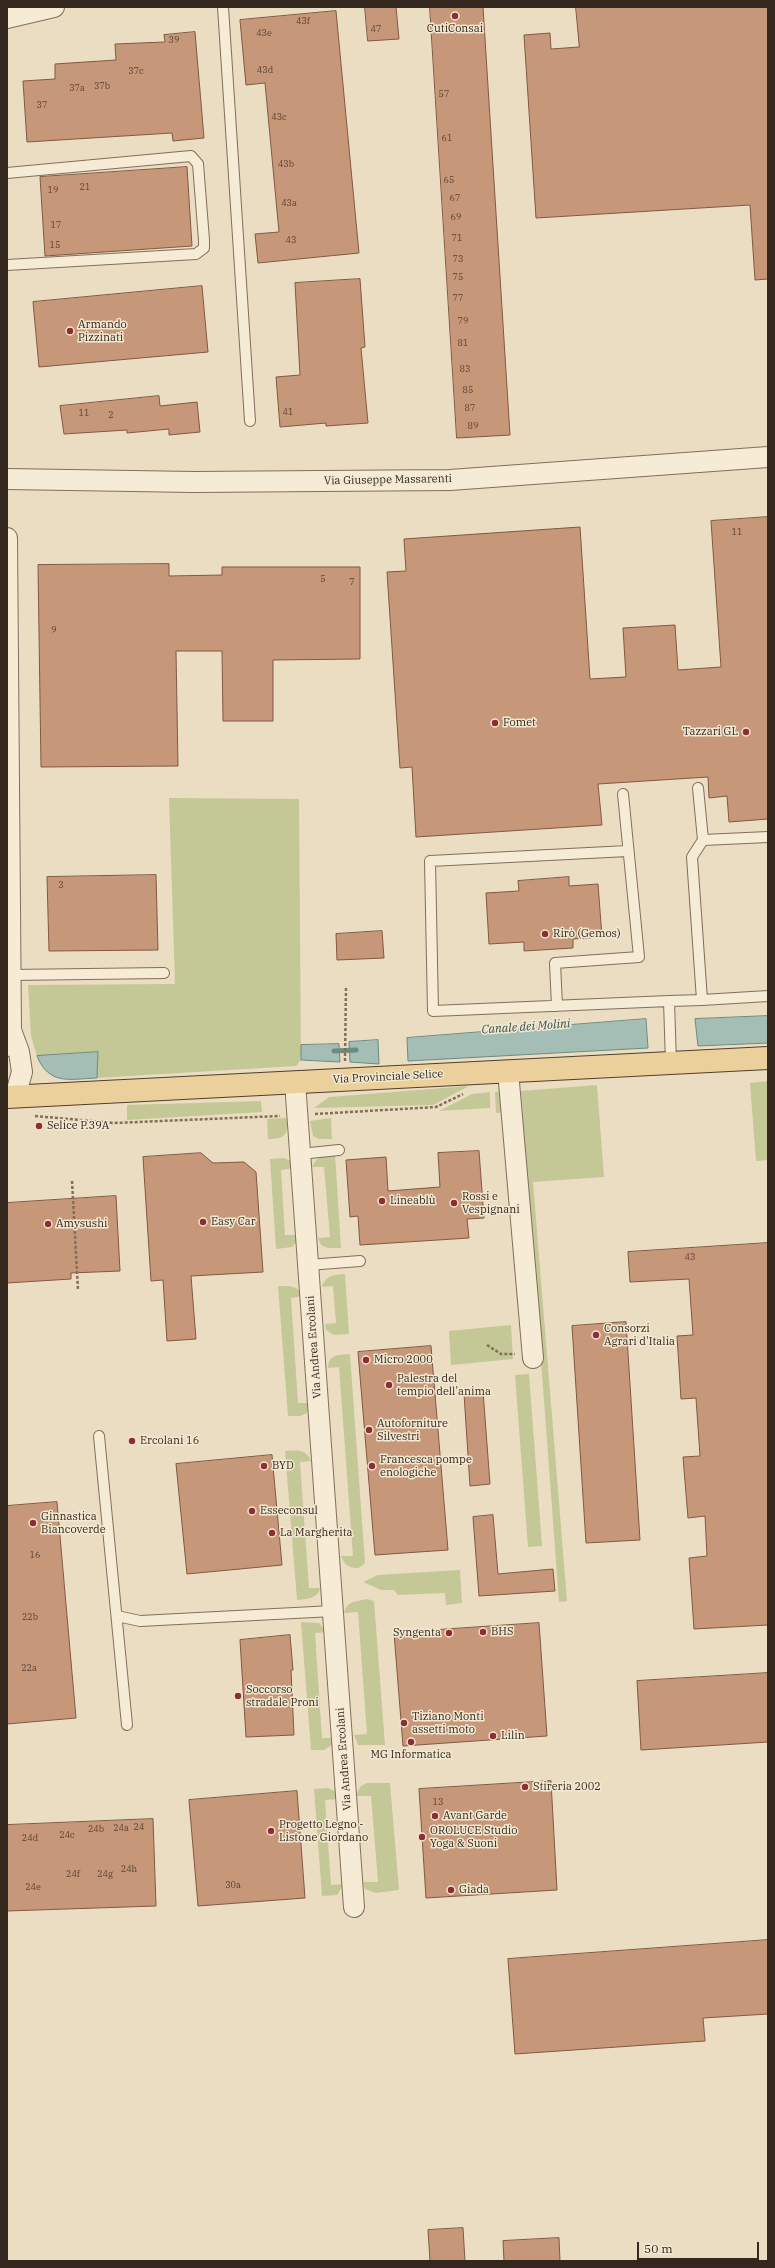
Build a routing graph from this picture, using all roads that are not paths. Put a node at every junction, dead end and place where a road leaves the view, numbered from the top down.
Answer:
1 (54, 7) edge
2 (223, 7) edge
3 (7, 18) edge
4 (7, 173) edge
5 (7, 265) edge
6 (250, 422) dead end
7 (768, 457) edge
8 (7, 479) edge
9 (7, 538) edge
10 (698, 788) dead end
11 (623, 794) dead end
12 (768, 837) edge
13 (703, 840) junction
14 (628, 851) junction
15 (164, 973) dead end
16 (11, 975) junction
17 (768, 996) edge
18 (702, 1000) junction
19 (669, 1002) junction
20 (557, 1006) junction
21 (9, 1038) edge
22 (768, 1058) edge
23 (671, 1063) junction
24 (508, 1071) junction
25 (295, 1082) junction
26 (13, 1089) edge
27 (339, 1150) dead end
28 (300, 1154) junction
29 (360, 1261) dead end
30 (308, 1265) junction
31 (524, 1356) road end
32 (99, 1436) dead end
33 (333, 1611) junction
34 (117, 1616) junction
35 (127, 1725) dead end
36 (354, 1907) dead end

1 - 3 street
2 - 6 lane
4 - 5 lane
7 - 8 street, Via Giuseppe Massarenti
9 - 16 street
10 - 13 lane
11 - 14 lane
12 - 13 lane
13 - 18 lane
14 - 20 lane
14 - 20 lane
15 - 16 lane
16 - 21 street
17 - 18 lane
18 - 19 lane
19 - 20 lane
19 - 23 lane
21 - 26 street
22 - 23 main road, Via Provinciale Selice
23 - 24 main road, Via Provinciale Selice
24 - 25 main road, Via Provinciale Selice
24 - 31 street
25 - 26 main road, Via Provinciale Selice
25 - 28 street, Via Andrea Ercolani
27 - 28 lane
28 - 30 street, Via Andrea Ercolani
29 - 30 lane
30 - 33 street, Via Andrea Ercolani
32 - 34 lane
33 - 34 lane
33 - 36 street, Via Andrea Ercolani
34 - 35 lane

